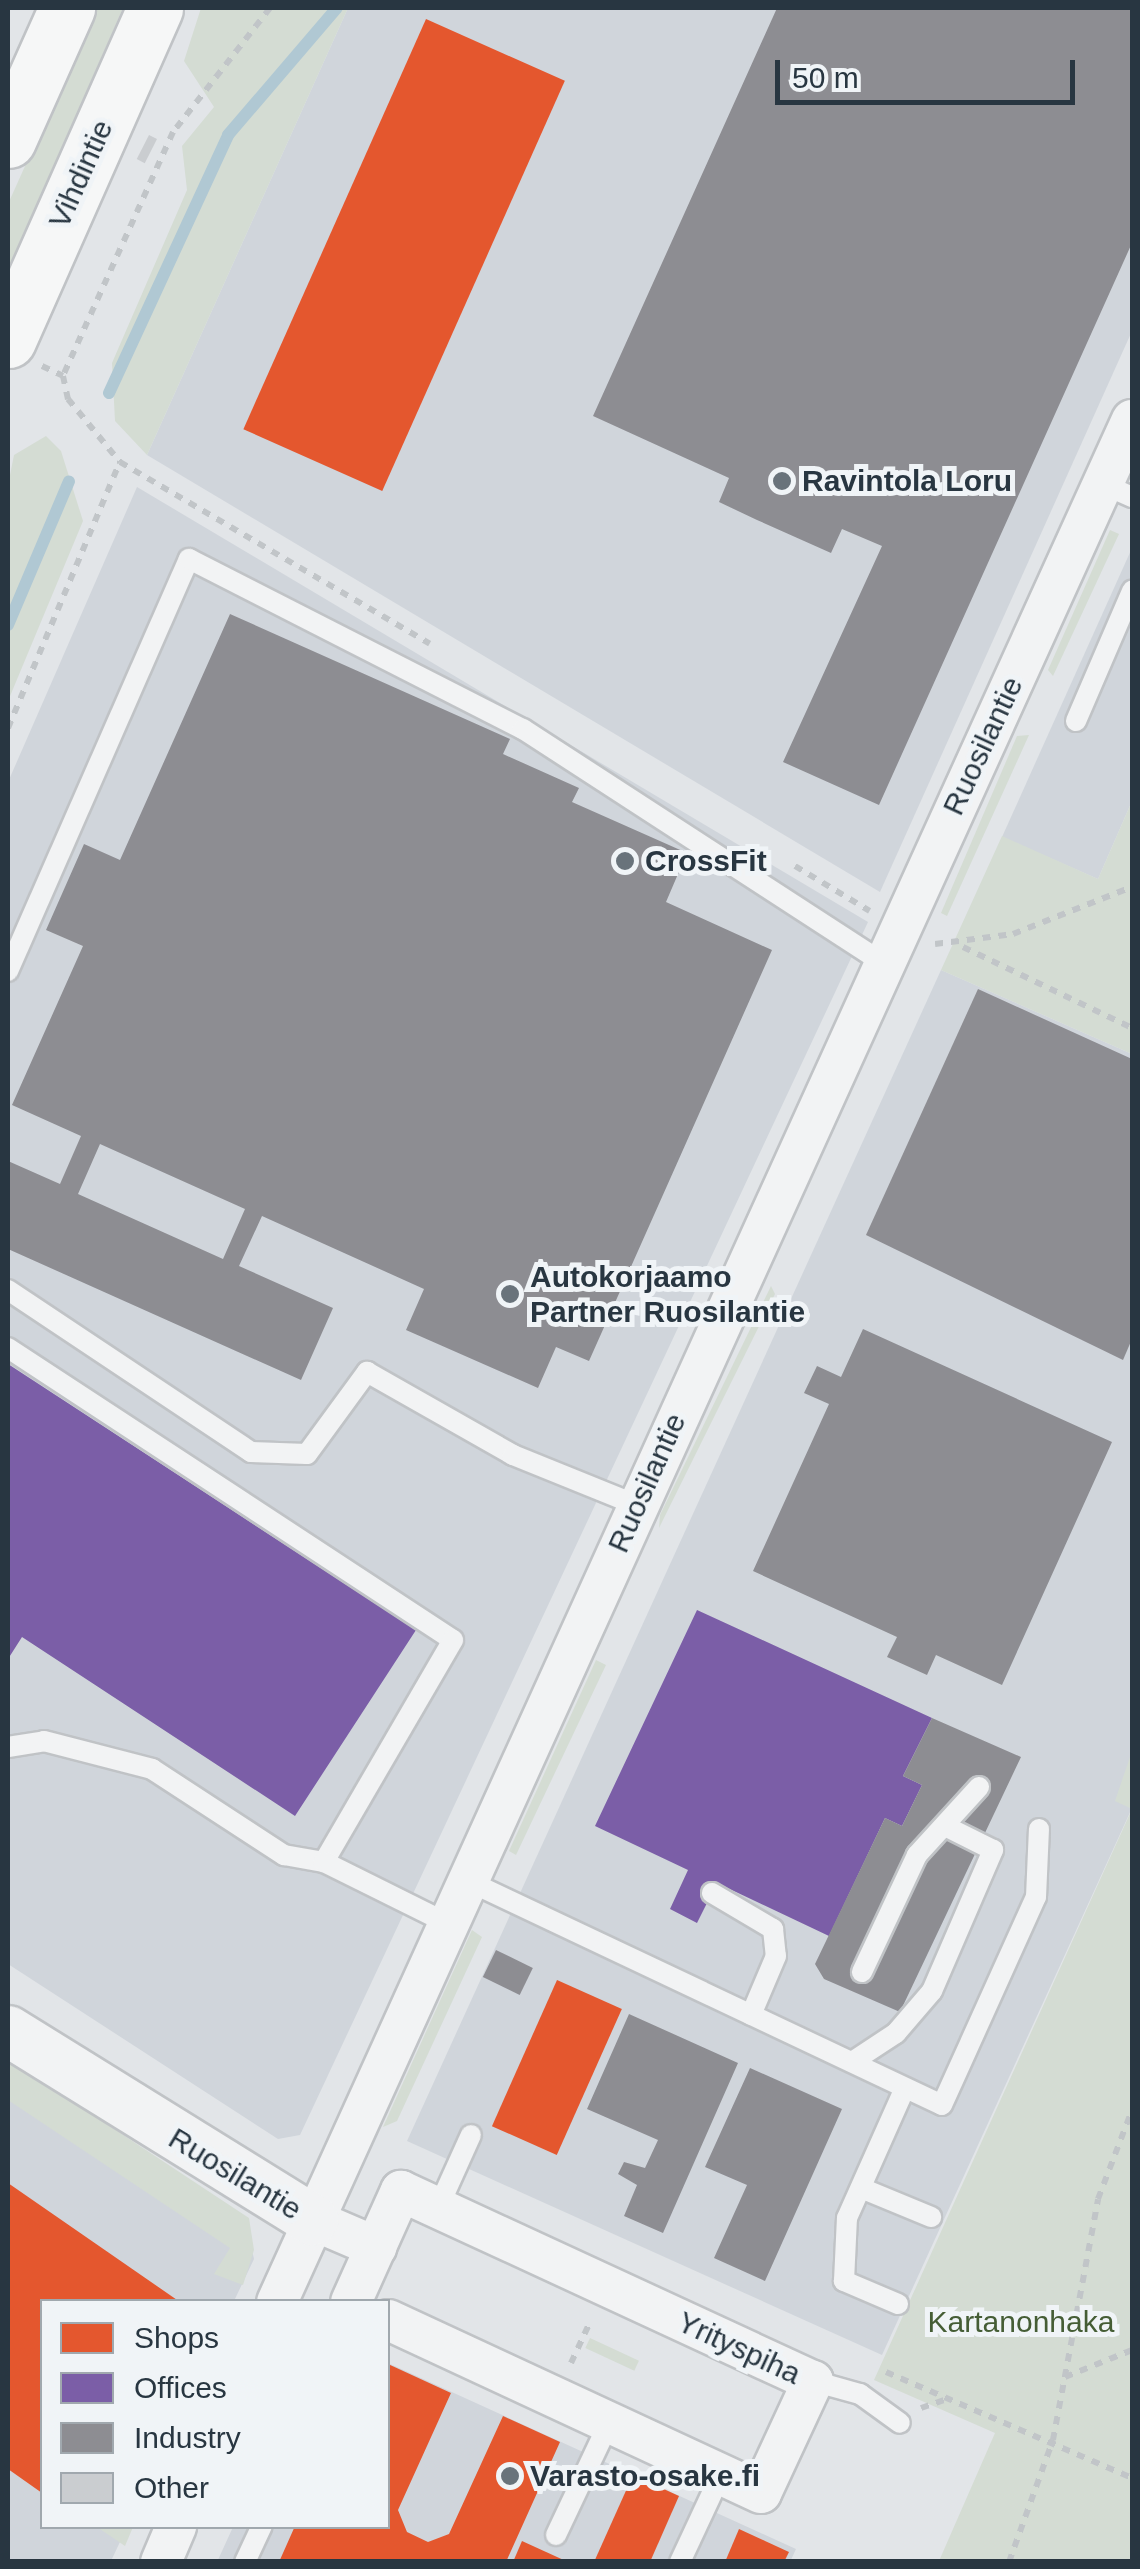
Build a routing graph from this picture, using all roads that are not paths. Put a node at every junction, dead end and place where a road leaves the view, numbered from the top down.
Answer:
1 (66, 8) edge
2 (155, 8) edge
3 (8, 140) edge
4 (8, 340) edge
5 (1132, 420) edge
6 (1118, 491) edge
7 (1132, 591) edge
8 (1076, 721) dead end
9 (883, 962) junction
10 (8, 971) edge
11 (8, 1290) edge
12 (8, 1348) edge
13 (637, 1505) junction
14 (8, 1747) edge
15 (980, 1786) dead end
16 (945, 1826) junction
17 (1039, 1829) dead end
18 (324, 1862) junction
19 (466, 1880) junction
20 (712, 1893) dead end
21 (447, 1923) junction
22 (862, 1972) dead end
23 (751, 2014) junction
24 (8, 2031) edge
25 (852, 2062) junction
26 (906, 2088) junction
27 (471, 2136) dead end
28 (861, 2188) junction
29 (438, 2208) junction
30 (931, 2217) dead end
31 (313, 2220) junction
32 (376, 2248) junction
33 (278, 2299) edge
34 (351, 2299) edge
35 (898, 2304) dead end
36 (390, 2321) edge
37 (813, 2381) junction
38 (610, 2423) junction
39 (900, 2423) dead end
40 (721, 2474) junction
41 (175, 2529) edge
42 (261, 2529) edge
43 (556, 2535) dead end
44 (162, 2561) edge
45 (246, 2562) edge
46 (680, 2562) edge

1 - 3 main road
2 - 4 main road, Vihdintie
5 - 6 street, Ruosilantie
6 - 9 street, Ruosilantie
7 - 8 lane
9 - 10 lane
9 - 13 street, Ruosilantie
11 - 13 lane
12 - 18 lane
13 - 19 street, Ruosilantie
14 - 18 lane
15 - 16 lane
16 - 22 lane
16 - 25 lane
17 - 26 lane
18 - 21 lane
19 - 21 street, Ruosilantie
19 - 23 lane
20 - 23 lane
21 - 31 street, Ruosilantie
23 - 25 lane
24 - 31 street, Ruosilantie
25 - 26 lane
26 - 28 lane
27 - 29 lane
28 - 30 lane
28 - 35 lane
29 - 32 street, Yrityspiha
29 - 37 street, Yrityspiha
31 - 32 street
31 - 33 street
32 - 34 street, Yrityspiha
36 - 38 street, Yrityspiha
37 - 39 lane
37 - 40 street, Yrityspiha
38 - 40 street, Yrityspiha
38 - 43 lane
40 - 46 lane
41 - 44 street
42 - 45 lane

